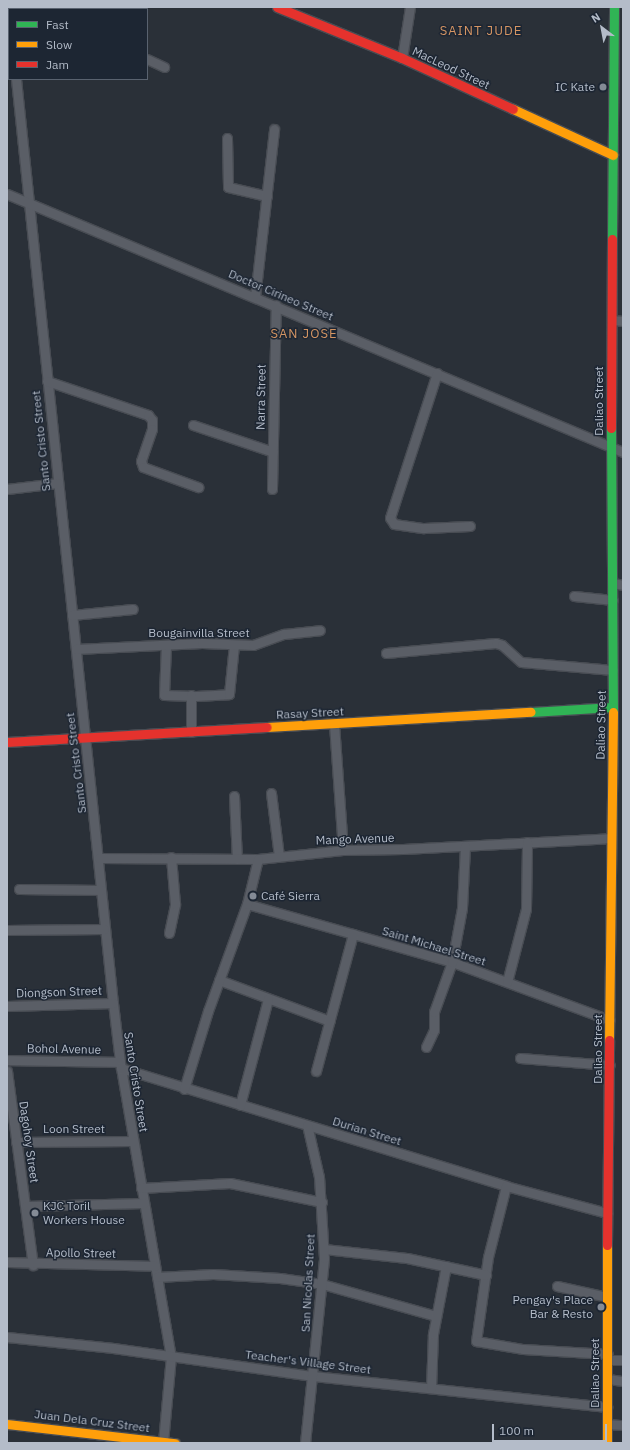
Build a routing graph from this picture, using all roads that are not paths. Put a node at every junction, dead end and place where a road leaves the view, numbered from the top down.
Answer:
1 (278, 7) edge
2 (410, 7) edge
3 (614, 7) edge
4 (613, 55) junction
5 (623, 57) edge
6 (402, 58) junction
7 (148, 59) edge
8 (164, 67) dead end
9 (16, 80) edge
10 (274, 130) dead end
11 (227, 138) dead end
12 (613, 155) junction
13 (623, 157) edge
14 (7, 194) edge
15 (267, 196) junction
16 (29, 203) junction
17 (255, 297) junction
18 (276, 305) junction
19 (612, 320) junction
20 (623, 321) edge
21 (437, 373) junction
22 (47, 381) junction
23 (193, 425) dead end
24 (611, 448) junction
25 (273, 452) junction
26 (623, 452) edge
27 (58, 483) junction
28 (198, 487) dead end
29 (7, 489) edge
30 (272, 489) dead end
31 (470, 526) dead end
32 (613, 582) junction
33 (623, 585) edge
34 (574, 596) dead end
35 (613, 600) junction
36 (133, 609) dead end
37 (72, 615) junction
38 (320, 630) dead end
39 (234, 644) junction
40 (166, 645) junction
41 (76, 649) junction
42 (386, 653) dead end
43 (613, 670) junction
44 (191, 696) junction
45 (614, 707) junction
46 (334, 724) junction
47 (191, 732) junction
48 (84, 739) junction
49 (7, 742) edge
50 (272, 793) dead end
51 (234, 796) dead end
52 (611, 838) junction
53 (527, 842) junction
54 (465, 846) junction
55 (343, 850) junction
56 (279, 856) junction
57 (171, 857) junction
58 (99, 858) junction
59 (237, 859) junction
60 (258, 859) junction
61 (19, 889) dead end
62 (101, 890) junction
63 (247, 904) junction
64 (104, 929) junction
65 (7, 930) edge
66 (169, 933) dead end
67 (353, 934) junction
68 (452, 962) junction
69 (219, 980) junction
70 (507, 982) junction
71 (268, 999) junction
72 (112, 1003) junction
73 (7, 1006) edge
74 (610, 1020) junction
75 (330, 1021) junction
76 (426, 1047) dead end
77 (520, 1058) dead end
78 (7, 1060) edge
79 (120, 1065) junction
80 (610, 1065) junction
81 (7, 1071) edge
82 (316, 1071) dead end
83 (184, 1089) junction
84 (240, 1105) junction
85 (307, 1125) junction
86 (133, 1141) junction
87 (16, 1142) junction
88 (506, 1186) junction
89 (141, 1188) junction
90 (322, 1202) junction
91 (144, 1203) junction
92 (26, 1206) junction
93 (607, 1213) junction
94 (324, 1249) junction
95 (7, 1262) edge
96 (33, 1265) junction
97 (155, 1266) junction
98 (446, 1266) junction
99 (486, 1275) junction
100 (157, 1277) junction
101 (322, 1284) junction
102 (557, 1286) dead end
103 (608, 1297) junction
104 (436, 1316) junction
105 (7, 1337) edge
106 (171, 1356) junction
107 (608, 1357) junction
108 (623, 1360) edge
109 (313, 1376) junction
110 (608, 1379) junction
111 (623, 1381) edge
112 (431, 1388) junction
113 (607, 1407) junction
114 (7, 1424) edge
115 (607, 1424) junction
116 (623, 1425) edge
117 (164, 1442) junction
118 (175, 1443) edge
119 (305, 1443) edge
120 (607, 1443) edge

1 - 6 street, MacLeod Street
2 - 6 street
3 - 4 street, Daliao Street
4 - 5 street
4 - 12 street, Daliao Street
6 - 12 street, MacLeod Street
7 - 8 street
9 - 16 street, Santo Cristo Street
10 - 15 street
11 - 15 street
12 - 13 street
12 - 19 street, Daliao Street
14 - 16 street, Doctor Cirineo Street
15 - 17 street
16 - 17 street, Doctor Cirineo Street
16 - 22 street, Santo Cristo Street
17 - 18 street, Doctor Cirineo Street
18 - 21 street, Doctor Cirineo Street
18 - 25 street, Narra Street
19 - 20 street
19 - 24 street, Daliao Street
21 - 24 street, Doctor Cirineo Street
21 - 31 street
22 - 27 street, Santo Cristo Street
22 - 28 street
23 - 25 street
24 - 26 street, Doctor Cirineo Street
24 - 32 street, Daliao Street
25 - 30 street, Narra Street
27 - 29 street
27 - 37 street, Santo Cristo Street
32 - 33 street
32 - 35 street, Daliao Street
34 - 35 street
35 - 43 street, Daliao Street
36 - 37 street
37 - 41 street, Santo Cristo Street
38 - 39 street, Bougainvilla Street
39 - 40 street, Bougainvilla Street
39 - 44 street
40 - 41 street, Bougainvilla Street
40 - 44 street
41 - 48 street, Santo Cristo Street
42 - 43 street
43 - 45 street, Daliao Street
44 - 47 street
45 - 46 street, Rasay Street
45 - 52 street, Daliao Street
46 - 47 street, Rasay Street
46 - 55 street
47 - 48 street, Rasay Street
48 - 49 street, Rasay Street
48 - 58 street, Santo Cristo Street
50 - 56 street
51 - 59 street
52 - 53 street, Mango Avenue
52 - 74 street, Daliao Street
53 - 54 street, Mango Avenue
53 - 70 street
54 - 55 street, Mango Avenue
54 - 68 street
55 - 56 street, Mango Avenue
56 - 60 street, Mango Avenue
57 - 58 street, Mango Avenue
57 - 59 street, Mango Avenue
57 - 66 street
58 - 62 street, Santo Cristo Street
59 - 60 street, Mango Avenue
60 - 63 street
61 - 62 street
62 - 64 street, Santo Cristo Street
63 - 67 street, Saint Michael Street
63 - 69 street
64 - 65 street
64 - 72 street, Santo Cristo Street
67 - 68 street, Saint Michael Street
67 - 75 street
68 - 70 street, Saint Michael Street
68 - 76 street
69 - 71 street
69 - 83 street
70 - 74 street, Saint Michael Street
71 - 75 street
71 - 84 street
72 - 73 street, Diongson Street
72 - 79 street, Santo Cristo Street
74 - 80 street, Daliao Street
75 - 82 street
77 - 80 street
78 - 79 street, Bohol Avenue
79 - 83 street, Durian Street
79 - 86 street, Santo Cristo Street
80 - 93 street, Daliao Street
81 - 87 street, Dagohoy Street
83 - 84 street, Durian Street
84 - 85 street, Durian Street
85 - 88 street, Durian Street
85 - 90 street, San Nicolas Street
86 - 87 street, Loon Street
86 - 89 street, Santo Cristo Street
87 - 92 street, Dagohoy Street
88 - 93 street, Durian Street
88 - 99 street
89 - 90 street
89 - 91 street, Santo Cristo Street
90 - 94 street, San Nicolas Street
91 - 92 street
91 - 97 street, Santo Cristo Street
92 - 96 street, Dagohoy Street
93 - 103 street, Daliao Street
94 - 98 street
94 - 101 street, San Nicolas Street
95 - 96 street, Apollo Street
96 - 97 street, Apollo Street
97 - 100 street, Santo Cristo Street
98 - 99 street
98 - 104 street
99 - 107 street
100 - 101 street
100 - 106 street, Santo Cristo Street
101 - 104 street
101 - 109 street, San Nicolas Street
102 - 103 street
103 - 107 street, Daliao Street
104 - 112 street
105 - 106 street, Teacher's Village Street
106 - 109 street, Teacher's Village Street
106 - 117 street, Santo Cristo Street
107 - 108 street
107 - 110 street, Daliao Street
109 - 112 street, Teacher's Village Street
109 - 119 street, San Nicolas Street
110 - 111 street
110 - 113 street, Daliao Street
112 - 113 street, Teacher's Village Street
113 - 115 street, Daliao Street
114 - 117 street, Juan Dela Cruz Street
115 - 116 street
115 - 120 street, Daliao Street
117 - 118 street, Juan Dela Cruz Street

